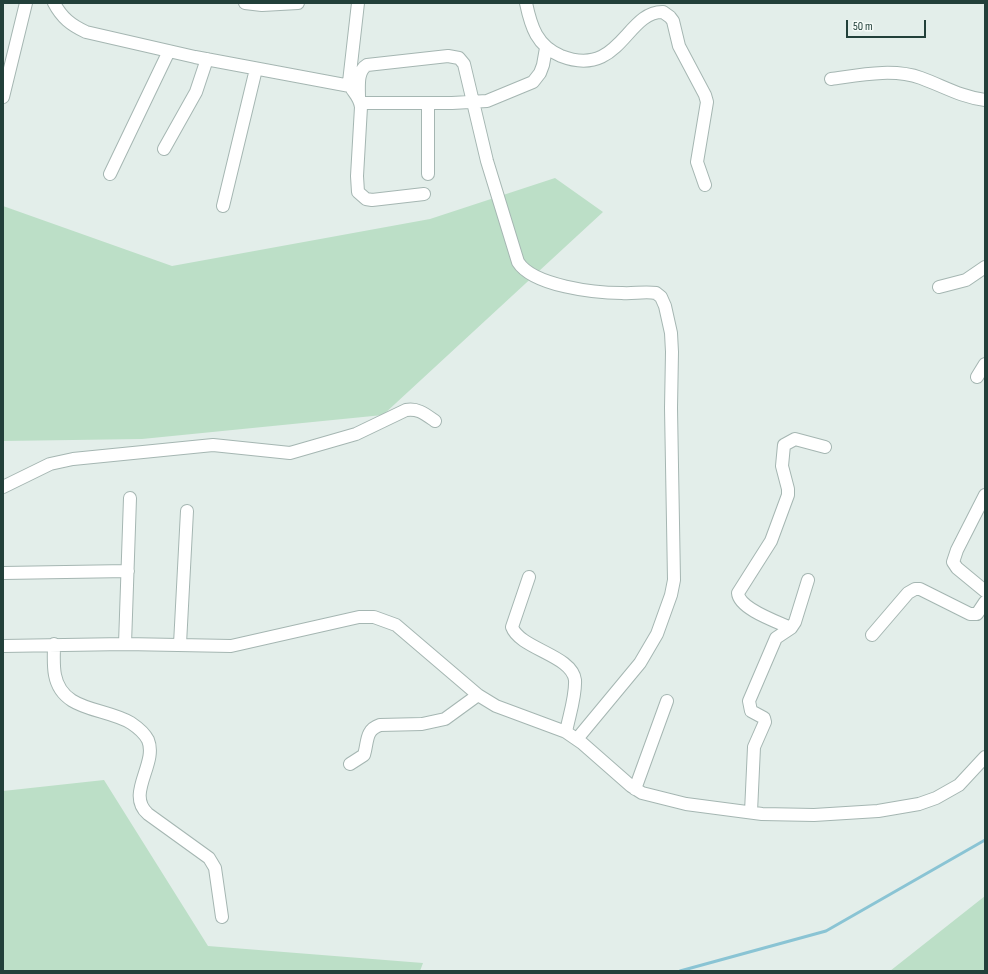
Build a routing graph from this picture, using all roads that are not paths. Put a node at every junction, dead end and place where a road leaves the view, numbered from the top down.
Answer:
1 (26, 3) edge
2 (54, 3) edge
3 (245, 3) edge
4 (298, 3) edge
5 (358, 3) edge
6 (526, 3) edge
7 (546, 48) junction
8 (170, 51) junction
9 (207, 59) junction
10 (256, 69) junction
11 (832, 79) dead end
12 (350, 86) junction
13 (3, 97) edge
14 (359, 100) junction
15 (985, 100) edge
16 (472, 103) junction
17 (428, 104) junction
18 (164, 149) dead end
19 (110, 174) dead end
20 (428, 174) dead end
21 (705, 185) dead end
22 (424, 194) dead end
23 (223, 206) dead end
24 (985, 267) edge
25 (939, 287) dead end
26 (985, 364) edge
27 (977, 377) dead end
28 (435, 422) dead end
29 (825, 447) dead end
30 (3, 487) edge
31 (985, 496) edge
32 (130, 498) dead end
33 (187, 511) dead end
34 (128, 571) junction
35 (3, 573) edge
36 (529, 577) dead end
37 (808, 580) dead end
38 (985, 591) edge
39 (985, 602) edge
40 (791, 628) junction
41 (872, 635) dead end
42 (54, 644) junction
43 (125, 644) junction
44 (180, 644) junction
45 (3, 646) edge
46 (478, 695) junction
47 (668, 701) dead end
48 (566, 732) junction
49 (577, 739) junction
50 (985, 757) edge
51 (350, 764) dead end
52 (635, 789) junction
53 (751, 812) junction
54 (222, 917) dead end

1 - 13 street
2 - 8 street
3 - 4 street
5 - 12 street
6 - 7 street
7 - 16 street
7 - 21 street
8 - 9 street
8 - 19 street
9 - 10 street
9 - 18 street
10 - 12 street
10 - 23 street
11 - 15 street
12 - 14 street
14 - 16 street
14 - 17 street
14 - 22 street
16 - 17 street
16 - 49 street
17 - 20 street
24 - 25 street
26 - 27 street
28 - 30 street
29 - 40 street
31 - 38 street
32 - 34 street
33 - 44 street
34 - 35 street
34 - 43 street
36 - 48 street
37 - 40 street
39 - 41 street
40 - 53 street
42 - 43 street
42 - 45 street
42 - 54 street
43 - 44 street
44 - 46 street
46 - 48 street
46 - 51 street
47 - 52 street
48 - 49 street
49 - 52 street
50 - 53 street
52 - 53 street

